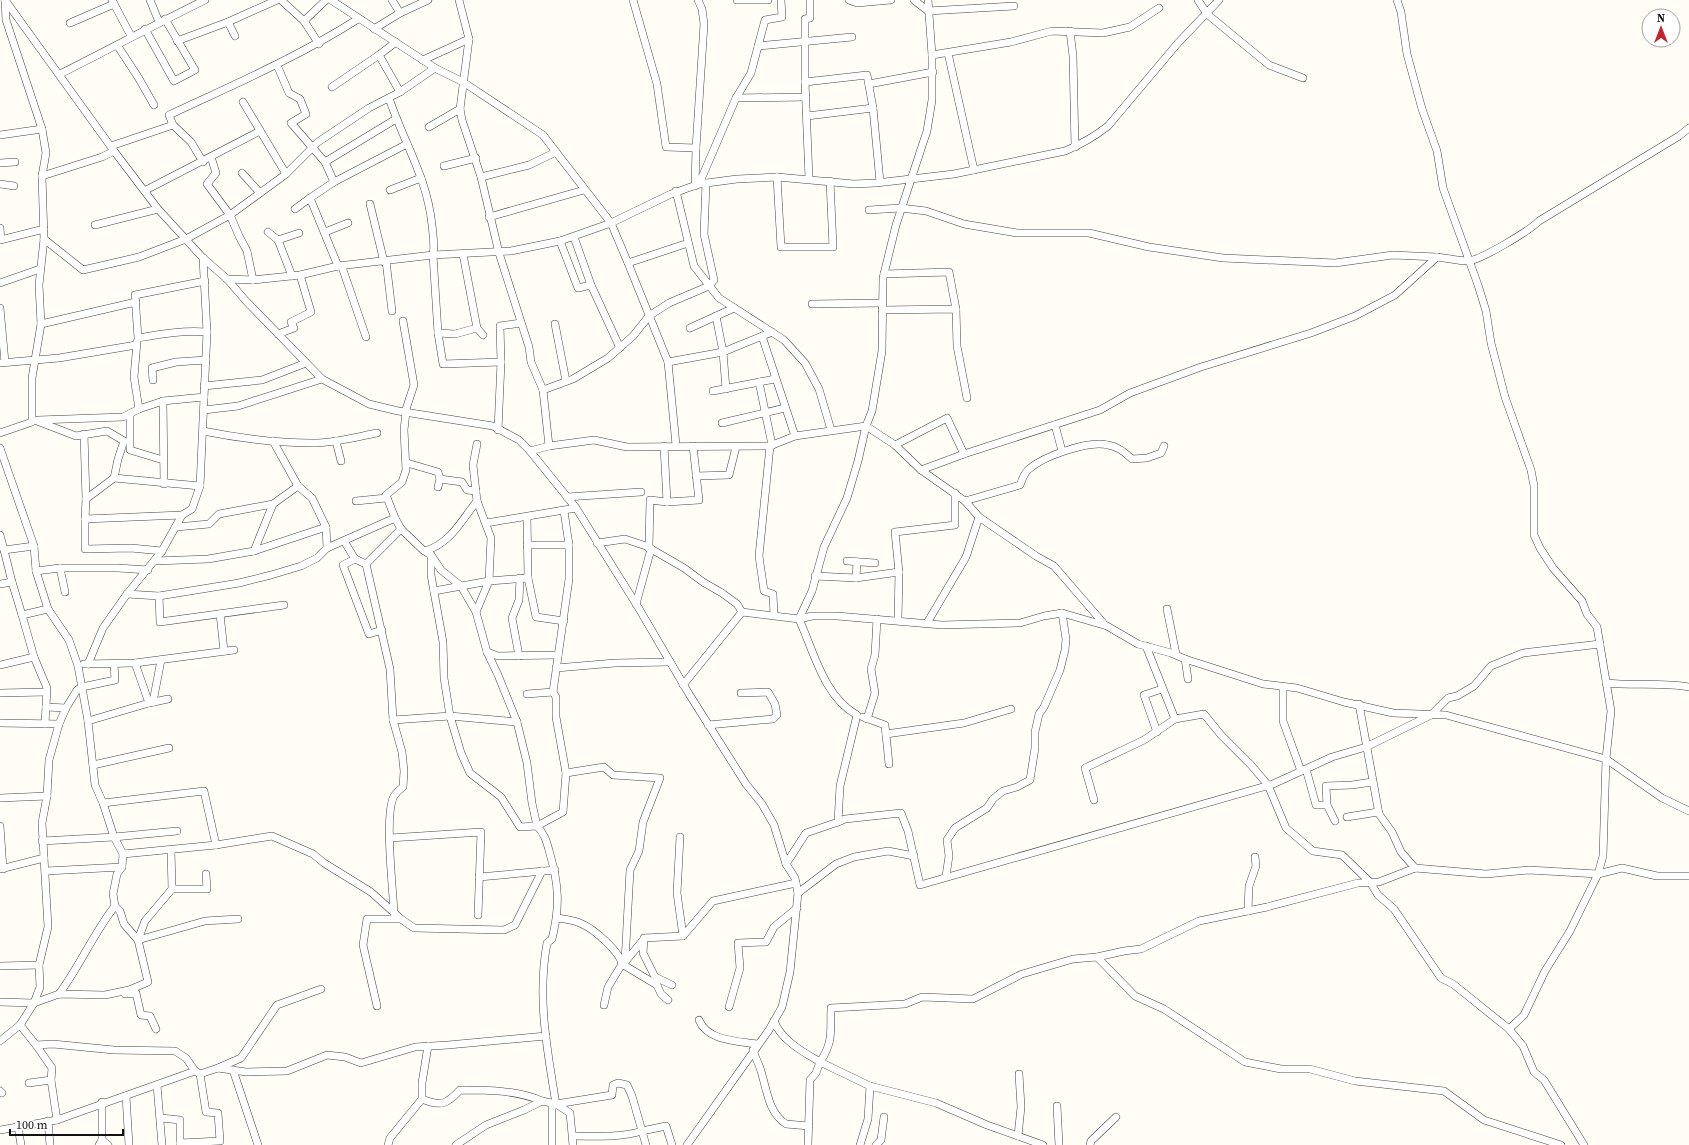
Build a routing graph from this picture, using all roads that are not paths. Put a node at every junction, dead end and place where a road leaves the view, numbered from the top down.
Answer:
1 (5, 0) edge
2 (150, 0) edge
3 (205, 0) edge
4 (278, 0) edge
5 (281, 0) edge
6 (326, 0) edge
7 (331, 0) edge
8 (392, 0) edge
9 (425, 0) edge
10 (459, 0) edge
11 (633, 0) edge
12 (737, 0) edge
13 (768, 0) edge
14 (781, 0) edge
15 (810, 0) edge
16 (849, 0) edge
17 (891, 0) edge
18 (914, 0) edge
19 (928, 0) edge
20 (1198, 0) edge
21 (1219, 0) edge
22 (1397, 0) edge
23 (701, 1) edge
24 (113, 2) edge
25 (1014, 6) dead end
26 (1159, 8) dead end
27 (928, 11) junction
28 (400, 13) junction
29 (1207, 14) junction
30 (358, 19) junction
31 (162, 20) junction
32 (304, 21) junction
33 (228, 22) junction
34 (70, 23) dead end
35 (145, 29) junction
36 (374, 29) junction
37 (1070, 31) junction
38 (131, 36) junction
39 (235, 36) dead end
40 (852, 38) dead end
41 (469, 39) junction
42 (176, 41) junction
43 (396, 42) junction
44 (806, 42) junction
45 (319, 44) junction
46 (117, 45) junction
47 (758, 46) junction
48 (948, 53) junction
49 (379, 55) junction
50 (932, 55) junction
51 (423, 60) junction
52 (277, 65) junction
53 (435, 68) junction
54 (933, 72) junction
55 (60, 74) junction
56 (1303, 78) dead end
57 (463, 82) junction
58 (805, 82) junction
59 (869, 84) junction
60 (332, 87) dead end
61 (400, 92) junction
62 (806, 97) junction
63 (390, 98) junction
64 (736, 98) junction
65 (243, 102) dead end
66 (154, 106) dead end
67 (873, 108) junction
68 (460, 109) junction
69 (806, 116) junction
70 (396, 119) junction
71 (173, 125) junction
72 (429, 127) dead end
73 (1689, 128) edge
74 (42, 129) junction
75 (260, 132) junction
76 (0, 135) edge
77 (407, 144) junction
78 (1075, 147) junction
79 (313, 148) junction
80 (696, 148) junction
81 (112, 149) junction
82 (556, 152) junction
83 (211, 157) junction
84 (476, 158) junction
85 (0, 162) edge
86 (15, 162) dead end
87 (203, 162) junction
88 (325, 162) junction
89 (444, 166) dead end
90 (974, 170) junction
91 (242, 173) dead end
92 (286, 174) junction
93 (42, 176) junction
94 (482, 177) junction
95 (776, 177) junction
96 (422, 178) junction
97 (809, 178) junction
98 (913, 178) junction
99 (830, 181) junction
100 (334, 182) junction
101 (880, 182) junction
102 (0, 184) edge
103 (700, 184) junction
104 (14, 186) dead end
105 (146, 190) junction
106 (390, 190) dead end
107 (584, 190) junction
108 (676, 191) junction
109 (260, 193) junction
110 (310, 198) junction
111 (370, 204) dead end
112 (901, 208) junction
113 (158, 209) junction
114 (295, 209) dead end
115 (869, 210) dead end
116 (230, 215) junction
117 (490, 217) junction
118 (348, 223) dead end
119 (611, 223) junction
120 (95, 225) dead end
121 (0, 228) edge
122 (44, 229) junction
123 (268, 232) dead end
124 (325, 232) junction
125 (298, 233) dead end
126 (574, 237) junction
127 (44, 239) junction
128 (186, 239) junction
129 (1, 240) edge
130 (278, 240) junction
131 (560, 241) junction
132 (688, 243) junction
133 (499, 252) junction
134 (463, 254) junction
135 (432, 255) junction
136 (1437, 257) junction
137 (203, 258) junction
138 (385, 261) junction
139 (1469, 261) junction
140 (628, 264) junction
141 (340, 267) junction
142 (40, 270) junction
143 (884, 274) junction
144 (300, 275) junction
145 (292, 276) junction
146 (227, 279) junction
147 (253, 280) junction
148 (205, 281) junction
149 (0, 283) edge
150 (591, 285) junction
151 (709, 286) junction
152 (136, 302) junction
153 (812, 304) dead end
154 (882, 307) junction
155 (0, 308) edge
156 (734, 308) junction
157 (956, 309) junction
158 (392, 311) dead end
159 (649, 316) junction
160 (716, 316) junction
161 (403, 321) dead end
162 (521, 323) junction
163 (41, 324) junction
164 (555, 324) dead end
165 (477, 328) junction
166 (690, 328) dead end
167 (207, 332) junction
168 (772, 332) junction
169 (438, 333) junction
170 (278, 334) junction
171 (483, 335) dead end
172 (762, 336) junction
173 (366, 337) dead end
174 (137, 342) junction
175 (620, 348) junction
176 (723, 352) junction
177 (34, 359) junction
178 (206, 360) junction
179 (2, 362) edge
180 (501, 362) junction
181 (668, 362) junction
182 (306, 363) junction
183 (775, 378) junction
184 (322, 379) junction
185 (153, 380) dead end
186 (566, 381) junction
187 (759, 382) junction
188 (204, 386) junction
189 (726, 389) junction
190 (542, 390) junction
191 (713, 391) dead end
192 (204, 397) junction
193 (967, 398) dead end
194 (163, 401) junction
195 (785, 408) junction
196 (139, 409) junction
197 (204, 410) junction
198 (405, 412) junction
199 (766, 413) junction
200 (130, 414) junction
201 (34, 422) junction
202 (722, 423) dead end
203 (1055, 425) junction
204 (866, 426) junction
205 (498, 430) junction
206 (831, 430) junction
207 (203, 431) junction
208 (0, 432) edge
209 (376, 433) dead end
210 (84, 434) junction
211 (795, 436) junction
212 (273, 441) junction
213 (336, 441) junction
214 (477, 444) dead end
215 (676, 445) junction
216 (895, 445) junction
217 (549, 446) junction
218 (664, 446) junction
219 (694, 446) junction
220 (771, 446) junction
221 (1164, 446) dead end
222 (736, 447) junction
223 (0, 448) edge
224 (530, 451) junction
225 (1062, 451) junction
226 (964, 454) junction
227 (163, 460) junction
228 (341, 461) dead end
229 (407, 463) junction
230 (921, 470) junction
231 (696, 476) junction
232 (114, 478) junction
233 (440, 479) junction
234 (164, 484) junction
235 (200, 486) junction
236 (298, 486) junction
237 (438, 487) dead end
238 (476, 491) junction
239 (641, 492) dead end
240 (955, 494) junction
241 (567, 497) junction
242 (386, 498) junction
243 (86, 499) junction
244 (356, 501) dead end
245 (477, 501) junction
246 (965, 501) junction
247 (667, 502) junction
248 (273, 504) junction
249 (576, 508) junction
250 (564, 511) junction
251 (182, 514) junction
252 (527, 517) junction
253 (979, 517) junction
254 (396, 518) junction
255 (85, 519) junction
256 (486, 523) junction
257 (176, 527) junction
258 (326, 527) junction
259 (401, 530) junction
260 (0, 535) edge
261 (344, 541) junction
262 (596, 542) junction
263 (527, 545) junction
264 (569, 545) junction
265 (34, 546) junction
266 (327, 548) junction
267 (650, 548) junction
268 (4, 550) junction
269 (162, 551) junction
270 (254, 551) junction
271 (428, 553) junction
272 (354, 559) junction
273 (155, 561) junction
274 (847, 561) dead end
275 (857, 562) junction
276 (875, 563) dead end
277 (366, 564) junction
278 (60, 568) junction
279 (148, 570) junction
280 (36, 571) junction
281 (899, 572) junction
282 (815, 576) junction
283 (520, 578) junction
284 (528, 578) junction
285 (856, 578) junction
286 (488, 581) junction
287 (12, 582) junction
288 (0, 584) edge
289 (461, 586) junction
290 (434, 591) junction
291 (65, 592) dead end
292 (127, 594) junction
293 (159, 596) junction
294 (636, 604) junction
295 (284, 605) dead end
296 (48, 609) junction
297 (1167, 609) dead end
298 (476, 612) junction
299 (742, 612) junction
300 (1062, 613) junction
301 (220, 614) junction
302 (22, 615) junction
303 (774, 615) junction
304 (799, 619) junction
305 (876, 619) junction
306 (898, 620) junction
307 (564, 621) junction
308 (927, 623) junction
309 (1105, 625) junction
310 (382, 630) junction
311 (1600, 644) junction
312 (1146, 646) junction
313 (234, 650) dead end
314 (224, 651) junction
315 (487, 652) junction
316 (1176, 654) junction
317 (558, 655) junction
318 (519, 656) junction
319 (34, 657) junction
320 (1185, 659) junction
321 (160, 660) junction
322 (670, 662) junction
323 (135, 663) junction
324 (88, 664) junction
325 (114, 664) junction
326 (0, 665) edge
327 (78, 666) junction
328 (556, 668) junction
329 (1188, 679) dead end
330 (1606, 683) junction
331 (683, 685) junction
332 (82, 687) junction
333 (1282, 687) junction
334 (1689, 687) edge
335 (1162, 689) junction
336 (46, 692) junction
337 (553, 692) junction
338 (0, 693) edge
339 (741, 693) dead end
340 (528, 694) dead end
341 (168, 699) dead end
342 (151, 703) junction
343 (1358, 704) junction
344 (46, 707) junction
345 (66, 708) junction
346 (1011, 709) dead end
347 (1431, 714) junction
348 (857, 715) junction
349 (450, 716) junction
350 (867, 719) junction
351 (1175, 719) junction
352 (393, 720) junction
353 (88, 721) junction
354 (517, 722) junction
355 (0, 723) edge
356 (45, 724) junction
357 (59, 724) junction
358 (708, 725) junction
359 (1157, 732) junction
360 (886, 734) junction
361 (1366, 747) junction
362 (169, 748) dead end
363 (1606, 759) junction
364 (889, 764) dead end
365 (93, 765) junction
366 (1303, 770) junction
367 (566, 773) junction
368 (1372, 782) junction
369 (1268, 785) junction
370 (47, 796) junction
371 (0, 798) edge
372 (1094, 800) dead end
373 (103, 803) junction
374 (1327, 805) junction
375 (1689, 811) edge
376 (1378, 812) junction
377 (1347, 817) dead end
378 (1334, 821) dead end
379 (838, 822) junction
380 (0, 826) edge
381 (537, 826) junction
382 (177, 831) dead end
383 (114, 837) junction
384 (680, 837) dead end
385 (390, 838) junction
386 (42, 841) junction
387 (216, 845) junction
388 (171, 850) junction
389 (123, 854) junction
390 (914, 856) junction
391 (1255, 857) dead end
392 (44, 858) junction
393 (786, 864) junction
394 (122, 867) junction
395 (1415, 868) junction
396 (2, 869) edge
397 (555, 870) junction
398 (46, 871) junction
399 (542, 871) junction
400 (206, 874) dead end
401 (1598, 874) junction
402 (946, 876) junction
403 (1689, 876) edge
404 (479, 877) junction
405 (1370, 882) junction
406 (796, 883) junction
407 (172, 889) junction
408 (798, 893) junction
409 (114, 906) junction
410 (797, 908) junction
411 (1248, 911) junction
412 (394, 913) junction
413 (478, 915) dead end
414 (557, 918) junction
415 (238, 919) dead end
416 (401, 919) junction
417 (683, 936) junction
418 (644, 938) junction
419 (138, 940) junction
420 (1097, 957) junction
421 (624, 963) junction
422 (39, 965) junction
423 (0, 966) edge
424 (655, 977) junction
425 (657, 985) junction
426 (672, 985) dead end
427 (321, 989) dead end
428 (59, 994) junction
429 (105, 995) junction
430 (668, 1000) dead end
431 (0, 1002) edge
432 (34, 1002) junction
433 (604, 1005) dead end
434 (377, 1006) dead end
435 (728, 1007) dead end
436 (699, 1020) dead end
437 (774, 1022) junction
438 (20, 1025) junction
439 (156, 1029) dead end
440 (1509, 1030) junction
441 (546, 1036) junction
442 (0, 1041) edge
443 (757, 1044) junction
444 (36, 1045) junction
445 (428, 1046) junction
446 (753, 1050) junction
447 (820, 1062) junction
448 (218, 1068) junction
449 (233, 1070) junction
450 (198, 1072) junction
451 (1019, 1074) dead end
452 (51, 1080) junction
453 (29, 1083) dead end
454 (157, 1085) junction
455 (870, 1086) junction
456 (126, 1096) junction
457 (422, 1099) junction
458 (542, 1101) junction
459 (102, 1102) junction
460 (556, 1104) junction
461 (1057, 1106) dead end
462 (884, 1117) dead end
463 (1116, 1117) dead end
464 (161, 1118) junction
465 (57, 1120) junction
466 (48, 1122) junction
467 (18, 1126) junction
468 (809, 1126) junction
469 (0, 1130) edge
470 (642, 1131) junction
471 (574, 1136) junction
472 (1018, 1136) junction
473 (103, 1143) edge
474 (180, 1144) edge
475 (197, 1144) edge
476 (21, 1145) edge
477 (50, 1145) edge
478 (128, 1145) edge
479 (162, 1145) edge
480 (258, 1145) edge
481 (388, 1145) edge
482 (456, 1145) edge
483 (552, 1145) edge
484 (573, 1145) edge
485 (646, 1145) edge
486 (672, 1145) edge
487 (687, 1145) edge
488 (808, 1145) edge
489 (860, 1145) edge
490 (876, 1145) edge
491 (1043, 1145) edge
492 (1059, 1145) edge
493 (1090, 1145) edge
494 (1561, 1145) edge
495 (1584, 1145) edge

1 - 55 street
1 - 74 street
2 - 31 street
3 - 31 street
4 - 33 street
5 - 32 street
6 - 32 street
7 - 30 street
8 - 28 street
9 - 28 street
10 - 41 street
11 - 80 street
12 - 13 street
14 - 47 street
15 - 44 street
16 - 17 street
18 - 27 street
19 - 27 street
20 - 29 street
21 - 29 street
22 - 139 street
23 - 80 street
24 - 34 street
24 - 38 street
25 - 27 street
26 - 37 street
27 - 50 street
28 - 36 street
29 - 56 street
29 - 78 street
30 - 36 street
30 - 45 street
31 - 35 street
31 - 42 street
32 - 45 street
33 - 39 street
33 - 42 street
35 - 38 street
35 - 42 street
36 - 43 street
37 - 48 street
37 - 78 street
38 - 46 street
40 - 44 street
41 - 51 street
41 - 57 street
43 - 49 street
43 - 51 street
44 - 47 street
44 - 58 street
45 - 52 street
46 - 55 street
46 - 66 street
47 - 64 street
48 - 50 street
48 - 90 street
49 - 60 street
49 - 61 street
50 - 54 street
51 - 53 street
52 - 71 street
52 - 79 street
53 - 57 street
53 - 61 street
54 - 59 street
54 - 98 street
55 - 81 street
57 - 68 street
57 - 82 street
58 - 59 street
58 - 62 street
59 - 67 street
61 - 63 street
62 - 64 street
62 - 69 street
63 - 70 street
63 - 79 street
64 - 103 street
65 - 75 street
67 - 69 street
67 - 101 street
68 - 72 street
68 - 84 street
69 - 97 street
70 - 77 street
70 - 88 street
71 - 81 street
71 - 87 street
73 - 139 street
74 - 76 street
74 - 93 street
75 - 83 street
75 - 92 street
77 - 96 street
77 - 100 street
78 - 90 street
79 - 88 street
79 - 92 street
80 - 103 street
81 - 93 street
81 - 105 street
82 - 94 street
82 - 107 street
83 - 87 street
83 - 116 street
84 - 89 street
84 - 94 street
85 - 86 street
87 - 105 street
88 - 100 street
90 - 98 street
91 - 109 street
92 - 109 street
93 - 122 street
94 - 117 street
95 - 97 street
95 - 99 street
95 - 103 street
96 - 106 street
96 - 135 street
97 - 99 street
98 - 101 street
98 - 112 street
99 - 101 street
100 - 110 street
102 - 104 street
103 - 108 street
103 - 151 street
105 - 113 street
107 - 117 street
107 - 119 street
108 - 119 street
108 - 132 street
109 - 116 street
110 - 114 street
110 - 124 street
111 - 138 street
112 - 115 street
112 - 136 street
112 - 143 street
113 - 120 street
113 - 128 street
116 - 128 street
116 - 147 street
117 - 133 street
118 - 124 street
119 - 126 street
119 - 140 street
121 - 129 street
122 - 127 street
122 - 129 street
123 - 130 street
124 - 141 street
125 - 130 street
126 - 131 street
126 - 150 street
127 - 128 street
127 - 142 street
128 - 137 street
130 - 145 street
131 - 133 street
131 - 150 street
132 - 140 street
132 - 151 street
133 - 134 street
133 - 162 street
134 - 135 street
134 - 165 street
135 - 138 street
135 - 169 street
136 - 139 street
136 - 203 street
137 - 146 street
137 - 148 street
138 - 141 street
138 - 158 street
139 - 311 street
140 - 159 street
141 - 144 street
141 - 173 street
142 - 149 street
142 - 163 street
143 - 154 street
143 - 157 street
144 - 145 street
144 - 170 street
145 - 147 street
146 - 147 street
146 - 170 street
148 - 152 street
148 - 167 street
150 - 175 street
151 - 156 street
151 - 159 street
152 - 163 street
152 - 174 street
153 - 154 street
154 - 157 street
154 - 204 street
155 - 179 street
156 - 160 street
156 - 168 street
157 - 193 street
159 - 175 street
159 - 181 street
160 - 166 street
160 - 176 street
161 - 198 street
162 - 180 street
162 - 190 street
163 - 177 street
164 - 186 street
165 - 169 street
165 - 171 street
167 - 174 street
167 - 178 street
168 - 172 street
168 - 206 street
169 - 180 street
170 - 182 street
172 - 176 street
172 - 183 street
174 - 177 street
174 - 196 street
175 - 186 street
176 - 181 street
176 - 189 street
177 - 179 street
177 - 201 street
178 - 185 street
178 - 188 street
180 - 205 street
181 - 215 street
182 - 184 street
182 - 188 street
183 - 187 street
183 - 195 street
184 - 197 street
184 - 198 street
186 - 190 street
187 - 189 street
187 - 199 street
188 - 192 street
189 - 191 street
190 - 217 street
192 - 194 street
192 - 197 street
194 - 196 street
194 - 227 street
195 - 199 street
195 - 211 street
196 - 200 street
197 - 207 street
198 - 205 street
198 - 229 street
199 - 202 street
199 - 220 street
200 - 201 street
200 - 227 street
201 - 208 street
201 - 210 street
203 - 225 street
203 - 226 street
204 - 206 street
204 - 216 street
204 - 282 street
205 - 224 street
206 - 211 street
207 - 212 street
207 - 235 street
209 - 213 street
210 - 232 street
210 - 243 street
211 - 220 street
212 - 213 street
212 - 236 street
213 - 228 street
214 - 238 street
215 - 218 street
215 - 219 street
216 - 226 street
216 - 230 street
217 - 218 street
217 - 224 street
218 - 247 street
219 - 222 street
219 - 231 street
220 - 222 street
220 - 303 street
221 - 225 street
222 - 231 street
223 - 265 street
224 - 241 street
225 - 246 street
226 - 230 street
227 - 234 street
229 - 233 street
229 - 242 street
230 - 240 street
231 - 247 street
232 - 234 street
232 - 243 street
233 - 237 street
233 - 238 street
234 - 235 street
235 - 251 street
236 - 248 street
236 - 258 street
238 - 245 street
239 - 241 street
240 - 246 street
240 - 281 street
241 - 249 street
242 - 244 street
242 - 254 street
243 - 255 street
245 - 256 street
245 - 271 street
246 - 253 street
247 - 267 street
248 - 257 street
248 - 270 street
249 - 250 street
249 - 262 street
250 - 252 street
250 - 264 street
251 - 255 street
251 - 257 street
252 - 256 street
252 - 263 street
253 - 308 street
253 - 309 street
254 - 259 street
254 - 261 street
255 - 269 street
256 - 286 street
257 - 269 street
258 - 266 street
258 - 270 street
259 - 271 street
259 - 277 street
260 - 268 street
261 - 266 street
261 - 272 street
262 - 267 street
262 - 294 street
263 - 264 street
263 - 284 street
264 - 307 street
265 - 268 street
265 - 280 street
266 - 293 street
267 - 294 street
267 - 299 street
268 - 287 street
269 - 273 street
270 - 273 street
271 - 289 street
271 - 290 street
272 - 277 street
272 - 310 street
273 - 279 street
274 - 275 street
275 - 276 street
275 - 285 street
277 - 310 street
278 - 279 street
278 - 280 street
278 - 291 street
279 - 292 street
280 - 296 street
281 - 285 street
281 - 306 street
282 - 285 street
282 - 304 street
283 - 284 street
283 - 286 street
283 - 318 street
284 - 307 street
286 - 289 street
286 - 298 street
287 - 288 street
287 - 302 street
289 - 290 street
289 - 298 street
290 - 349 street
292 - 293 street
292 - 324 street
293 - 301 street
294 - 322 street
295 - 301 street
296 - 302 street
296 - 327 street
297 - 316 street
298 - 315 street
299 - 303 street
299 - 331 street
300 - 308 street
300 - 309 street
300 - 402 street
301 - 314 street
302 - 319 street
303 - 304 street
304 - 305 street
304 - 348 street
305 - 306 street
305 - 350 street
306 - 308 street
307 - 317 street
309 - 312 street
310 - 352 street
311 - 330 street
311 - 347 street
312 - 316 street
312 - 335 street
313 - 314 street
314 - 321 street
315 - 318 street
315 - 354 street
316 - 320 street
317 - 318 street
317 - 328 street
319 - 326 street
319 - 336 street
320 - 329 street
320 - 333 street
321 - 323 street
321 - 342 street
322 - 328 street
322 - 331 street
323 - 325 street
323 - 342 street
324 - 325 street
324 - 327 street
325 - 332 street
327 - 332 street
328 - 337 street
330 - 334 street
330 - 363 street
331 - 358 street
332 - 345 street
332 - 353 street
333 - 343 street
333 - 366 street
335 - 351 street
335 - 359 street
336 - 338 street
336 - 344 street
337 - 340 street
337 - 367 street
339 - 358 street
341 - 342 street
342 - 353 street
343 - 347 street
343 - 361 street
344 - 345 street
344 - 356 street
345 - 357 street
346 - 360 street
347 - 361 street
347 - 363 street
348 - 350 street
348 - 379 street
349 - 352 street
349 - 354 street
349 - 381 street
350 - 360 street
351 - 359 street
351 - 369 street
352 - 385 street
353 - 365 street
354 - 381 street
355 - 356 street
356 - 357 street
357 - 370 street
358 - 393 street
359 - 372 street
360 - 364 street
361 - 366 street
361 - 368 street
362 - 365 street
363 - 375 street
363 - 401 street
365 - 373 street
366 - 369 street
366 - 374 street
367 - 381 street
367 - 421 street
368 - 374 street
368 - 376 street
369 - 402 street
369 - 405 street
370 - 371 street
370 - 386 street
373 - 383 street
373 - 387 street
374 - 378 street
376 - 377 street
376 - 395 street
379 - 390 street
379 - 393 street
380 - 396 street
381 - 397 street
382 - 383 street
383 - 386 street
383 - 389 street
384 - 417 street
385 - 404 street
385 - 412 street
386 - 392 street
387 - 388 street
387 - 412 street
388 - 389 street
388 - 407 street
389 - 394 street
390 - 402 street
390 - 408 street
391 - 411 street
392 - 396 street
392 - 398 street
393 - 406 street
394 - 398 street
394 - 409 street
395 - 401 street
395 - 405 street
397 - 399 street
397 - 414 street
398 - 422 street
399 - 404 street
399 - 416 street
400 - 407 street
401 - 403 street
401 - 440 street
404 - 413 street
405 - 411 street
405 - 440 street
406 - 408 street
406 - 417 street
407 - 419 street
408 - 410 street
409 - 419 street
409 - 428 street
410 - 435 street
410 - 437 street
411 - 420 street
412 - 416 street
414 - 421 street
414 - 441 street
415 - 419 street
416 - 434 street
417 - 418 street
418 - 421 street
418 - 424 street
419 - 429 street
420 - 447 street
420 - 494 street
421 - 425 street
421 - 433 street
422 - 423 street
422 - 432 street
424 - 425 street
424 - 426 street
425 - 430 street
427 - 448 street
428 - 429 street
428 - 432 street
429 - 439 street
431 - 432 street
432 - 438 street
436 - 443 street
437 - 443 street
437 - 447 street
438 - 442 street
438 - 444 street
440 - 495 street
441 - 445 street
441 - 460 street
443 - 446 street
444 - 450 street
444 - 452 street
445 - 449 street
445 - 457 street
446 - 468 street
446 - 487 street
447 - 455 street
447 - 468 street
448 - 449 street
448 - 450 street
449 - 480 street
450 - 454 street
450 - 475 street
451 - 472 street
452 - 453 street
452 - 465 street
454 - 456 street
454 - 464 street
455 - 472 street
455 - 489 street
456 - 459 street
456 - 478 street
457 - 458 street
457 - 481 street
458 - 460 street
458 - 482 street
459 - 465 street
459 - 473 street
460 - 470 street
460 - 471 street
460 - 483 street
461 - 492 street
462 - 490 street
463 - 493 street
464 - 474 street
464 - 479 street
465 - 466 street
466 - 467 street
466 - 477 street
467 - 469 street
467 - 476 street
468 - 488 street
470 - 471 street
470 - 485 street
470 - 486 street
471 - 484 street
472 - 491 street
474 - 475 street

